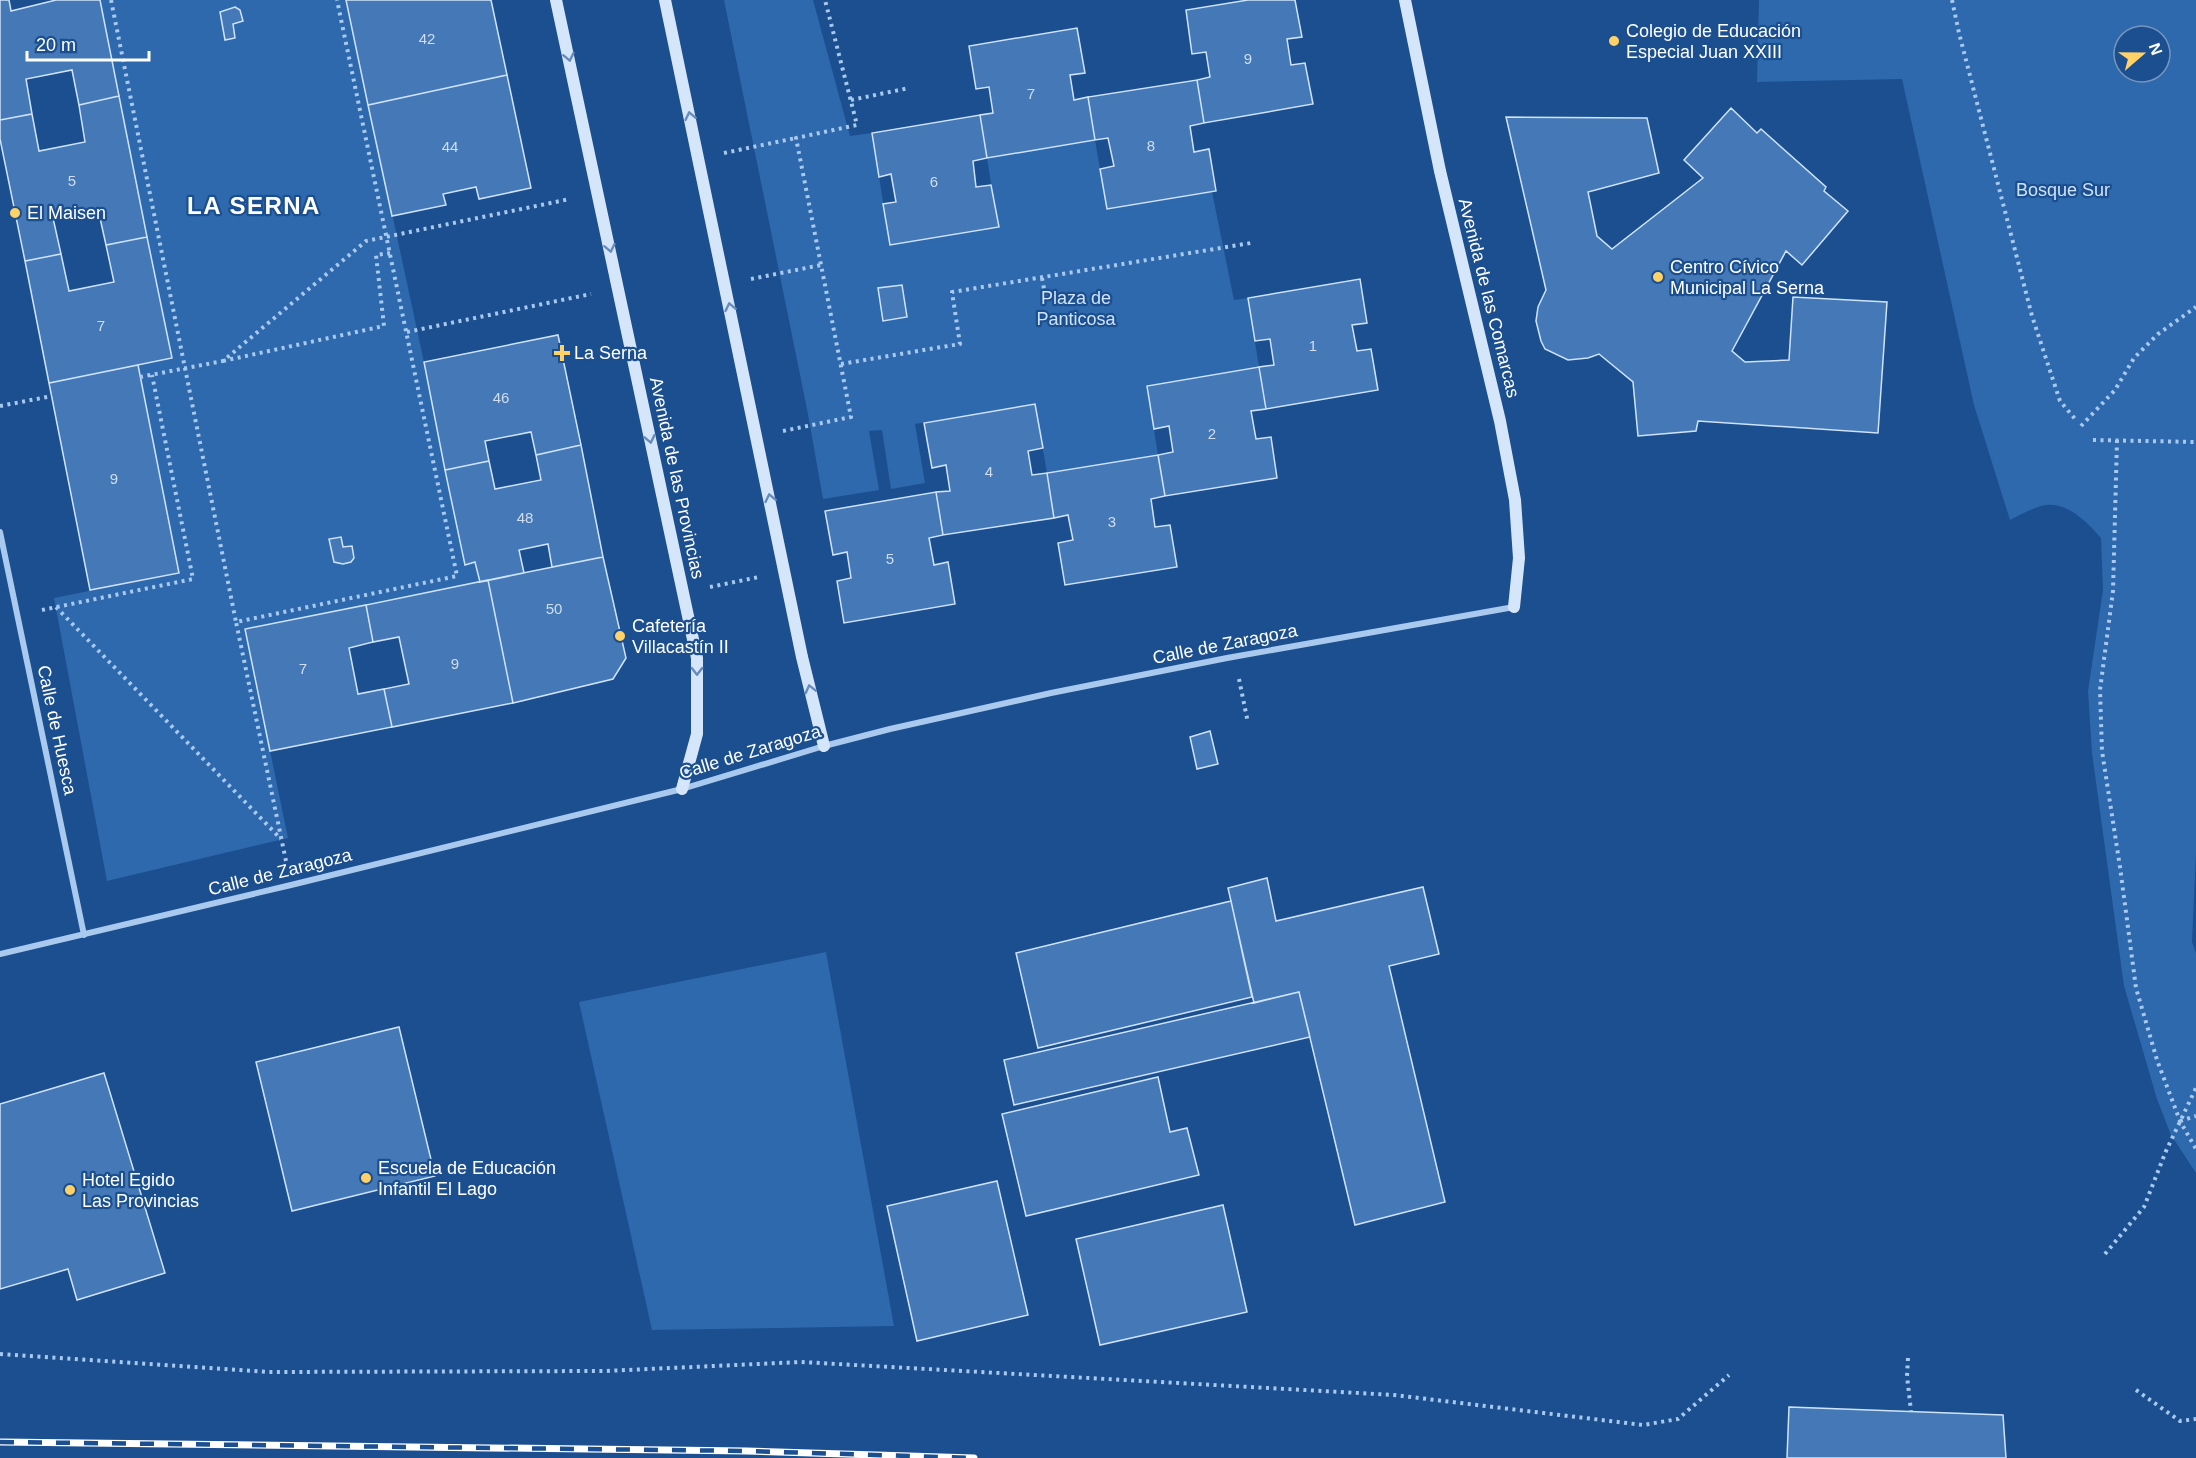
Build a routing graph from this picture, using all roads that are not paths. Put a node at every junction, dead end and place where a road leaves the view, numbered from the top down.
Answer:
1 (556, 0) edge
2 (665, 0) edge
3 (1405, 0) edge
4 (0, 532) edge
5 (1514, 607) joint
6 (824, 746) junction
7 (682, 789) junction
8 (84, 935) junction
9 (0, 954) edge

1 -> 7 main road, Avenida de las Provincias
6 -> 2 main road
3 - 5 main road, Avenida de las Comarcas
4 - 8 street, Calle de Huesca
5 - 6 street, Calle de Zaragoza
6 - 7 street, Calle de Zaragoza
7 - 8 street, Calle de Zaragoza
8 - 9 street, Calle de Zaragoza

